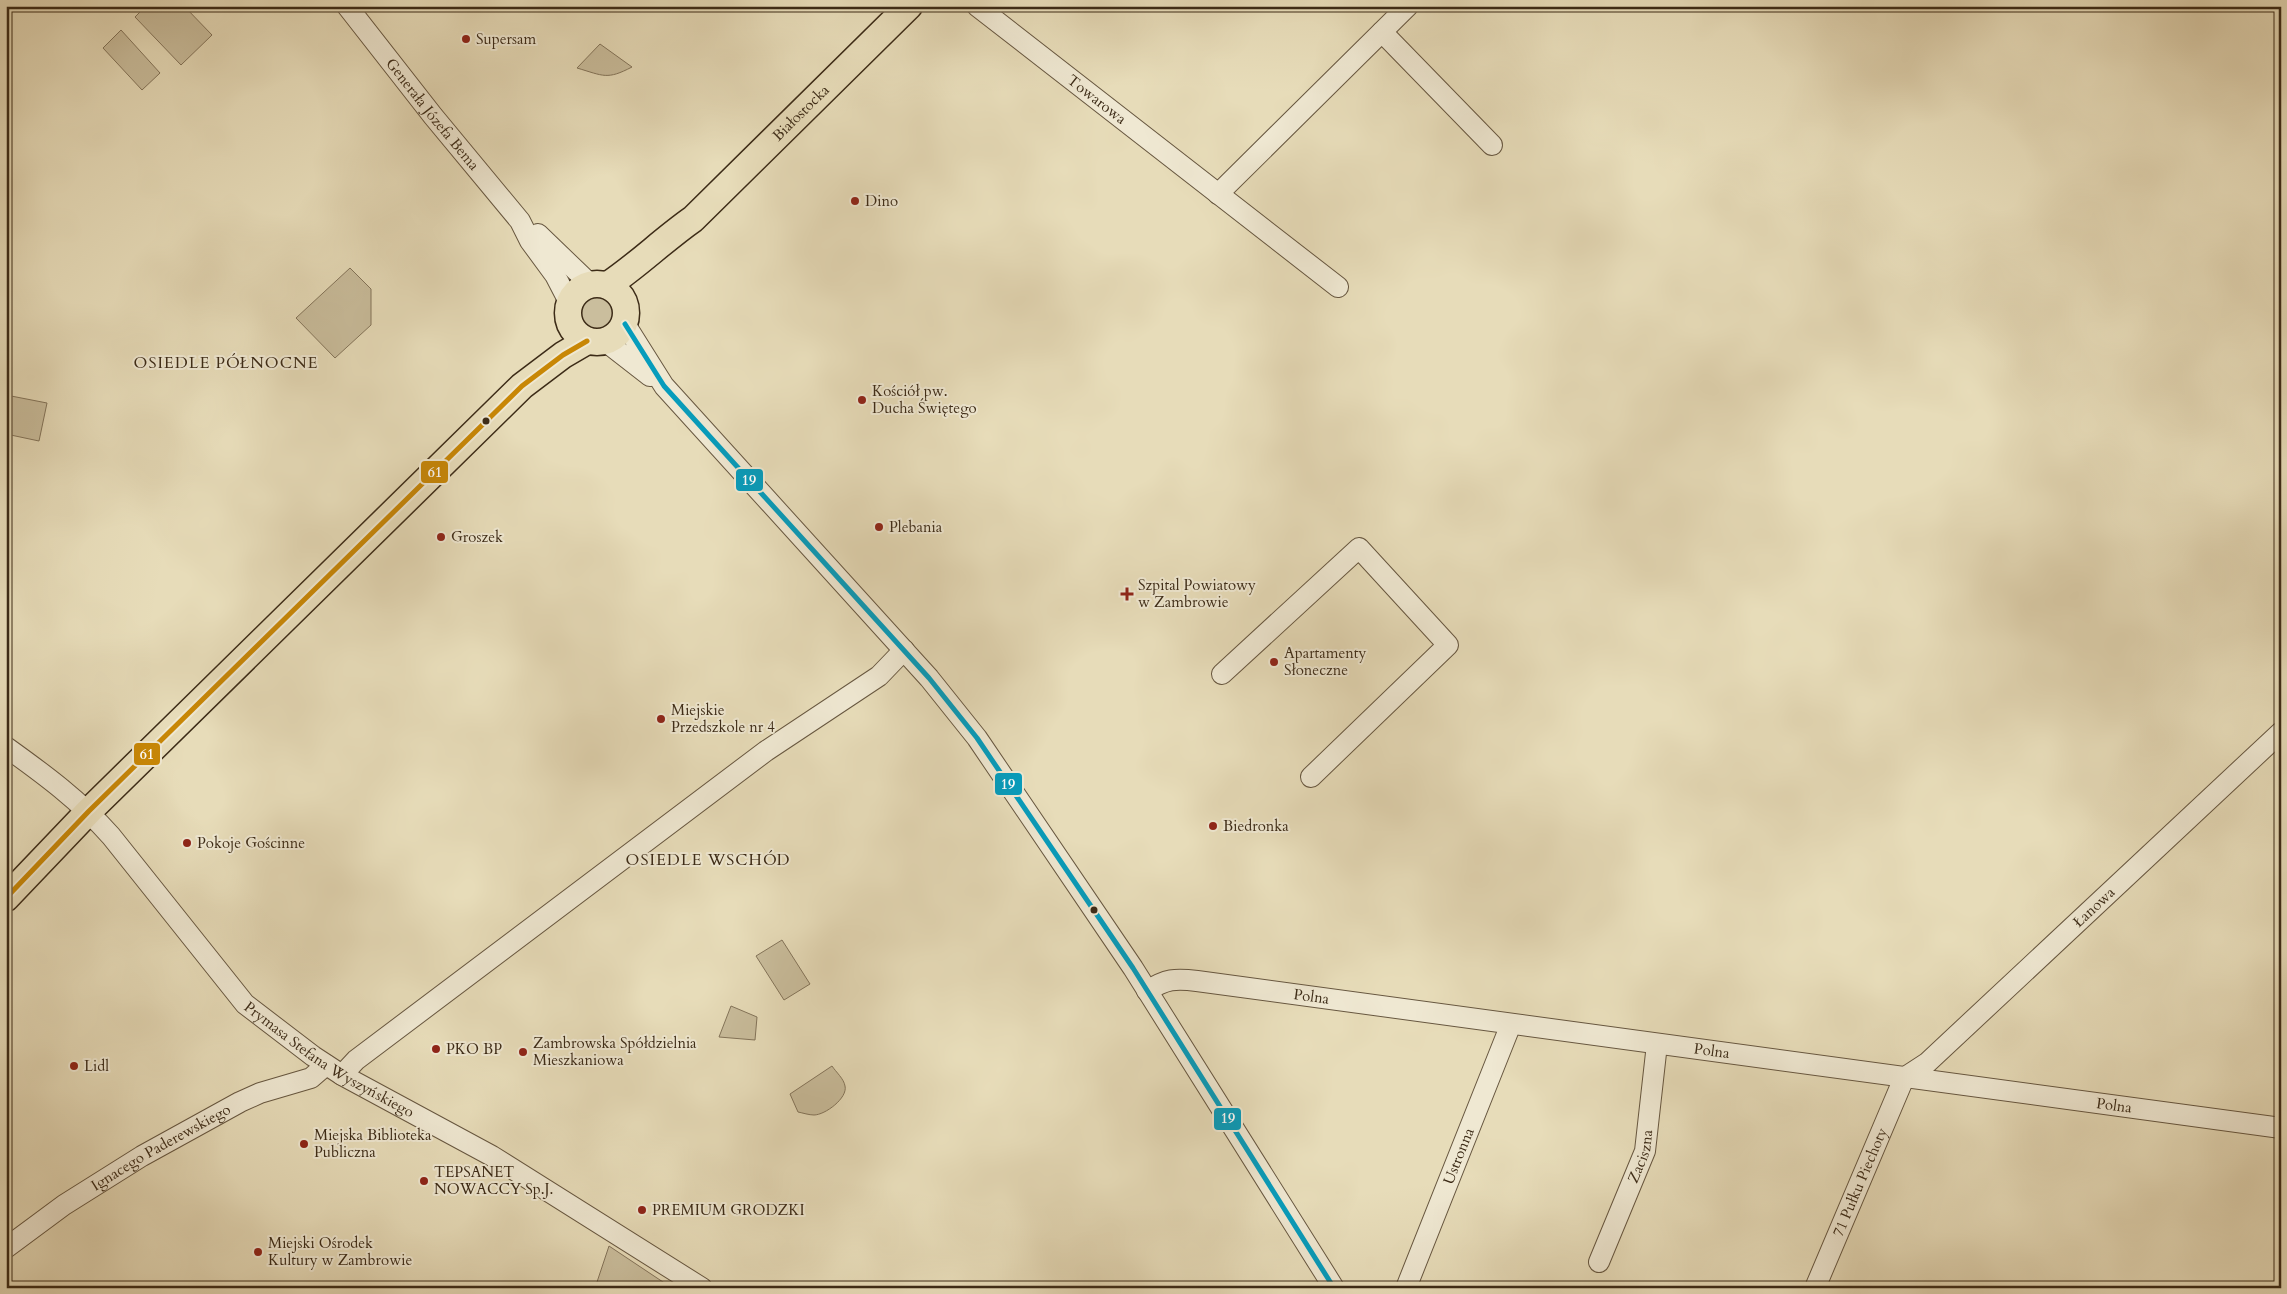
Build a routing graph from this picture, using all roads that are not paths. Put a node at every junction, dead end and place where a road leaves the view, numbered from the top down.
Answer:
1 (347, 6) edge
2 (909, 6) edge
3 (977, 6) edge
4 (1408, 6) edge
5 (1382, 32) junction
6 (1492, 145) dead end
7 (1218, 194) junction
8 (693, 219) junction
9 (520, 221) junction
10 (599, 285) junction
11 (1338, 287) dead end
12 (569, 312) junction
13 (625, 315) junction
14 (596, 341) junction
15 (522, 386) junction
16 (664, 386) junction
17 (904, 650) junction
18 (1222, 674) dead end
19 (2281, 732) edge
20 (6, 747) edge
21 (1312, 777) dead end
22 (89, 811) junction
23 (6, 898) edge
24 (1146, 991) junction
25 (1512, 1024) junction
26 (1657, 1044) junction
27 (334, 1070) junction
28 (1904, 1078) junction
29 (2281, 1128) edge
30 (6, 1248) edge
31 (1598, 1262) dead end
32 (702, 1288) edge
33 (1334, 1288) edge
34 (1406, 1288) edge
35 (1815, 1288) edge

1 - 9 street, Generała Józefa Bema
2 - 8 main road, Białostocka
3 - 7 street, Towarowa
4 - 5 street
5 - 6 street
5 - 7 street
7 - 11 street, Towarowa
8 - 10 main road, Białostocka
8 - 13 main road, Białostocka
9 - 10 street, Generała Józefa Bema
9 - 12 street, Generała Józefa Bema
10 - 12 main road
10 - 13 main road
12 - 14 main road
12 - 15 main road
13 - 14 main road
13 - 16 street
14 - 15 main road
14 - 16 street
15 - 22 main road
16 - 17 street
17 - 24 street
17 - 27 street, Ignacego Paderewskiego
18 - 21 street
19 - 28 street, Łanowa
20 - 22 street, Prymasa Stefana Wyszyńskiego
22 - 23 main road
22 - 27 street, Prymasa Stefana Wyszyńskiego
24 - 25 street, Polna
24 - 33 street
25 - 26 street, Polna
25 - 34 street, Ustronna
26 - 28 street, Polna
26 - 31 street, Zaciszna
27 - 30 street, Ignacego Paderewskiego
27 - 32 street, Prymasa Stefana Wyszyńskiego
28 - 29 street, Polna
28 - 35 street, 71 Pułku Piechoty

